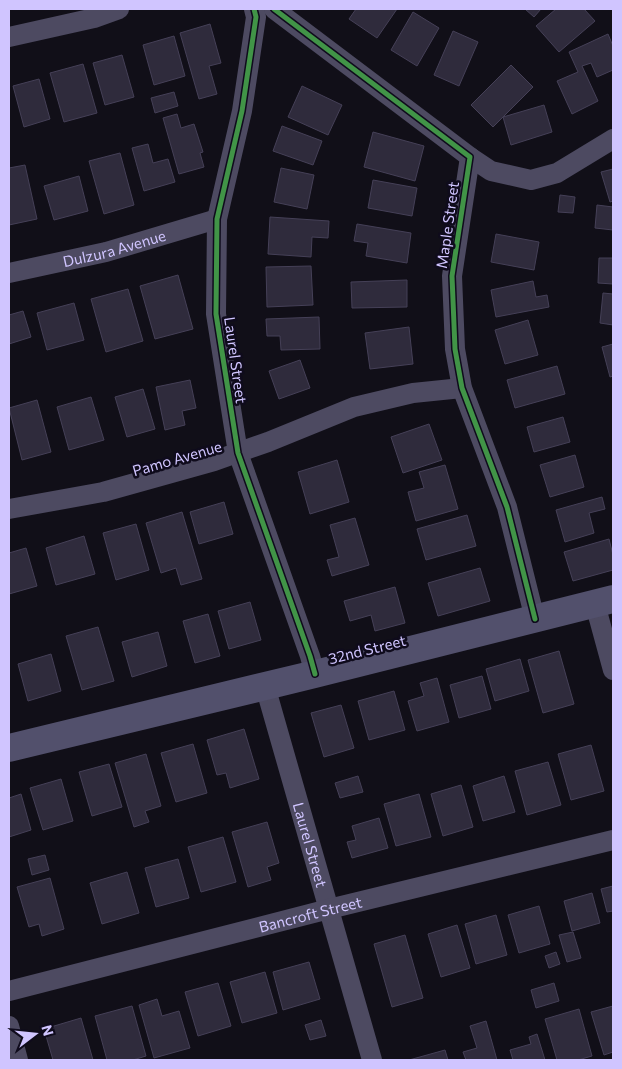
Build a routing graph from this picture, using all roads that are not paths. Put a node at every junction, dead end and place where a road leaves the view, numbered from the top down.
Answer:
1 (119, 9) edge
2 (254, 9) edge
3 (274, 9) edge
4 (9, 37) edge
5 (613, 139) edge
6 (470, 157) junction
7 (217, 219) junction
8 (9, 273) edge
9 (462, 388) junction
10 (238, 453) junction
11 (9, 509) edge
12 (604, 602) edge
13 (535, 619) junction
14 (613, 670) edge
15 (315, 674) junction
16 (265, 686) junction
17 (9, 748) edge
18 (613, 840) edge
19 (329, 909) junction
20 (9, 991) edge
21 (9, 1026) edge
22 (18, 1060) edge
23 (372, 1060) edge

1 - 4 street
2 - 7 street, Laurel Street
3 - 6 street
5 - 6 street
6 - 9 street, Maple Street
7 - 8 street, Dulzura Avenue
7 - 10 street, Laurel Street
9 - 10 street, Pamo Avenue
9 - 13 street, Maple Street
10 - 11 street, Pamo Avenue
10 - 15 street, Laurel Street
12 - 13 street, 32nd Street
12 - 14 street
13 - 15 street, 32nd Street
15 - 16 street, 32nd Street
16 - 17 street, 32nd Street
16 - 19 street, Laurel Street
18 - 19 street, Bancroft Street
19 - 20 street, Bancroft Street
19 - 23 street, Laurel Street
21 - 22 street

